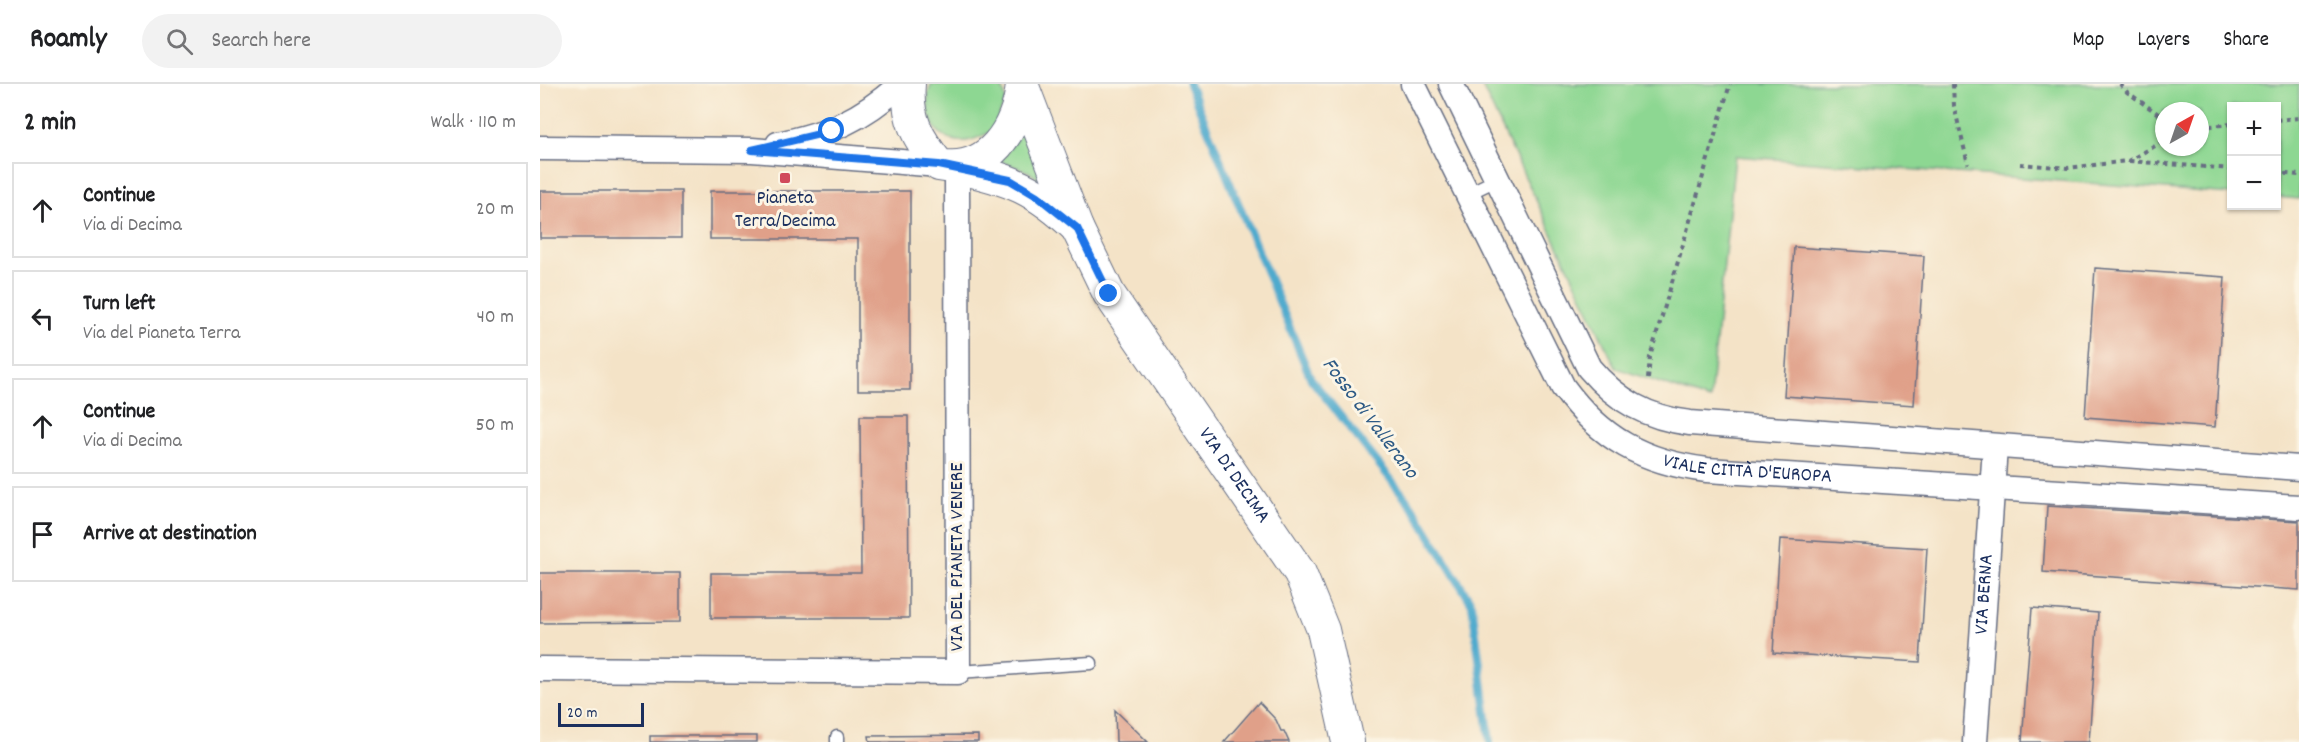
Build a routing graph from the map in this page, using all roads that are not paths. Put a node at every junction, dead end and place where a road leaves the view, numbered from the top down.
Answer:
1 (901, 84) edge
2 (909, 84) edge
3 (1022, 84) edge
4 (1413, 84) edge
5 (1451, 84) edge
6 (540, 148) edge
7 (752, 150) junction
8 (948, 167) junction
9 (1496, 180) junction
10 (1467, 194) junction
11 (1077, 228) junction
12 (1995, 447) junction
13 (2299, 468) edge
14 (1994, 489) junction
15 (2299, 507) edge
16 (1091, 663) dead end
17 (540, 669) edge
18 (958, 672) junction
19 (1348, 742) edge
20 (1975, 742) edge

1 - 7 street
2 - 8 street
3 - 8 street, VIA DI DECIMA
3 - 11 street, VIA DI DECIMA
4 - 10 street, VIALE CITTÀ D'EUROPA
5 - 9 street, VIALE CITTÀ D'EUROPA
6 - 7 street
7 - 8 street
8 - 11 street, VIA DI DECIMA
8 - 18 street, VIA DEL PIANETA VENERE
9 - 10 lane
9 - 12 street, VIALE CITTÀ D'EUROPA
10 - 14 street, VIALE CITTÀ D'EUROPA
11 - 19 street, VIA DI DECIMA
12 - 13 street, VIALE CITTÀ D'EUROPA
12 - 14 street, VIA BERNA
14 - 15 street, VIALE CITTÀ D'EUROPA
14 - 20 street, VIA BERNA
16 - 18 lane
17 - 18 street, VIA DEL PIANETA VENERE

